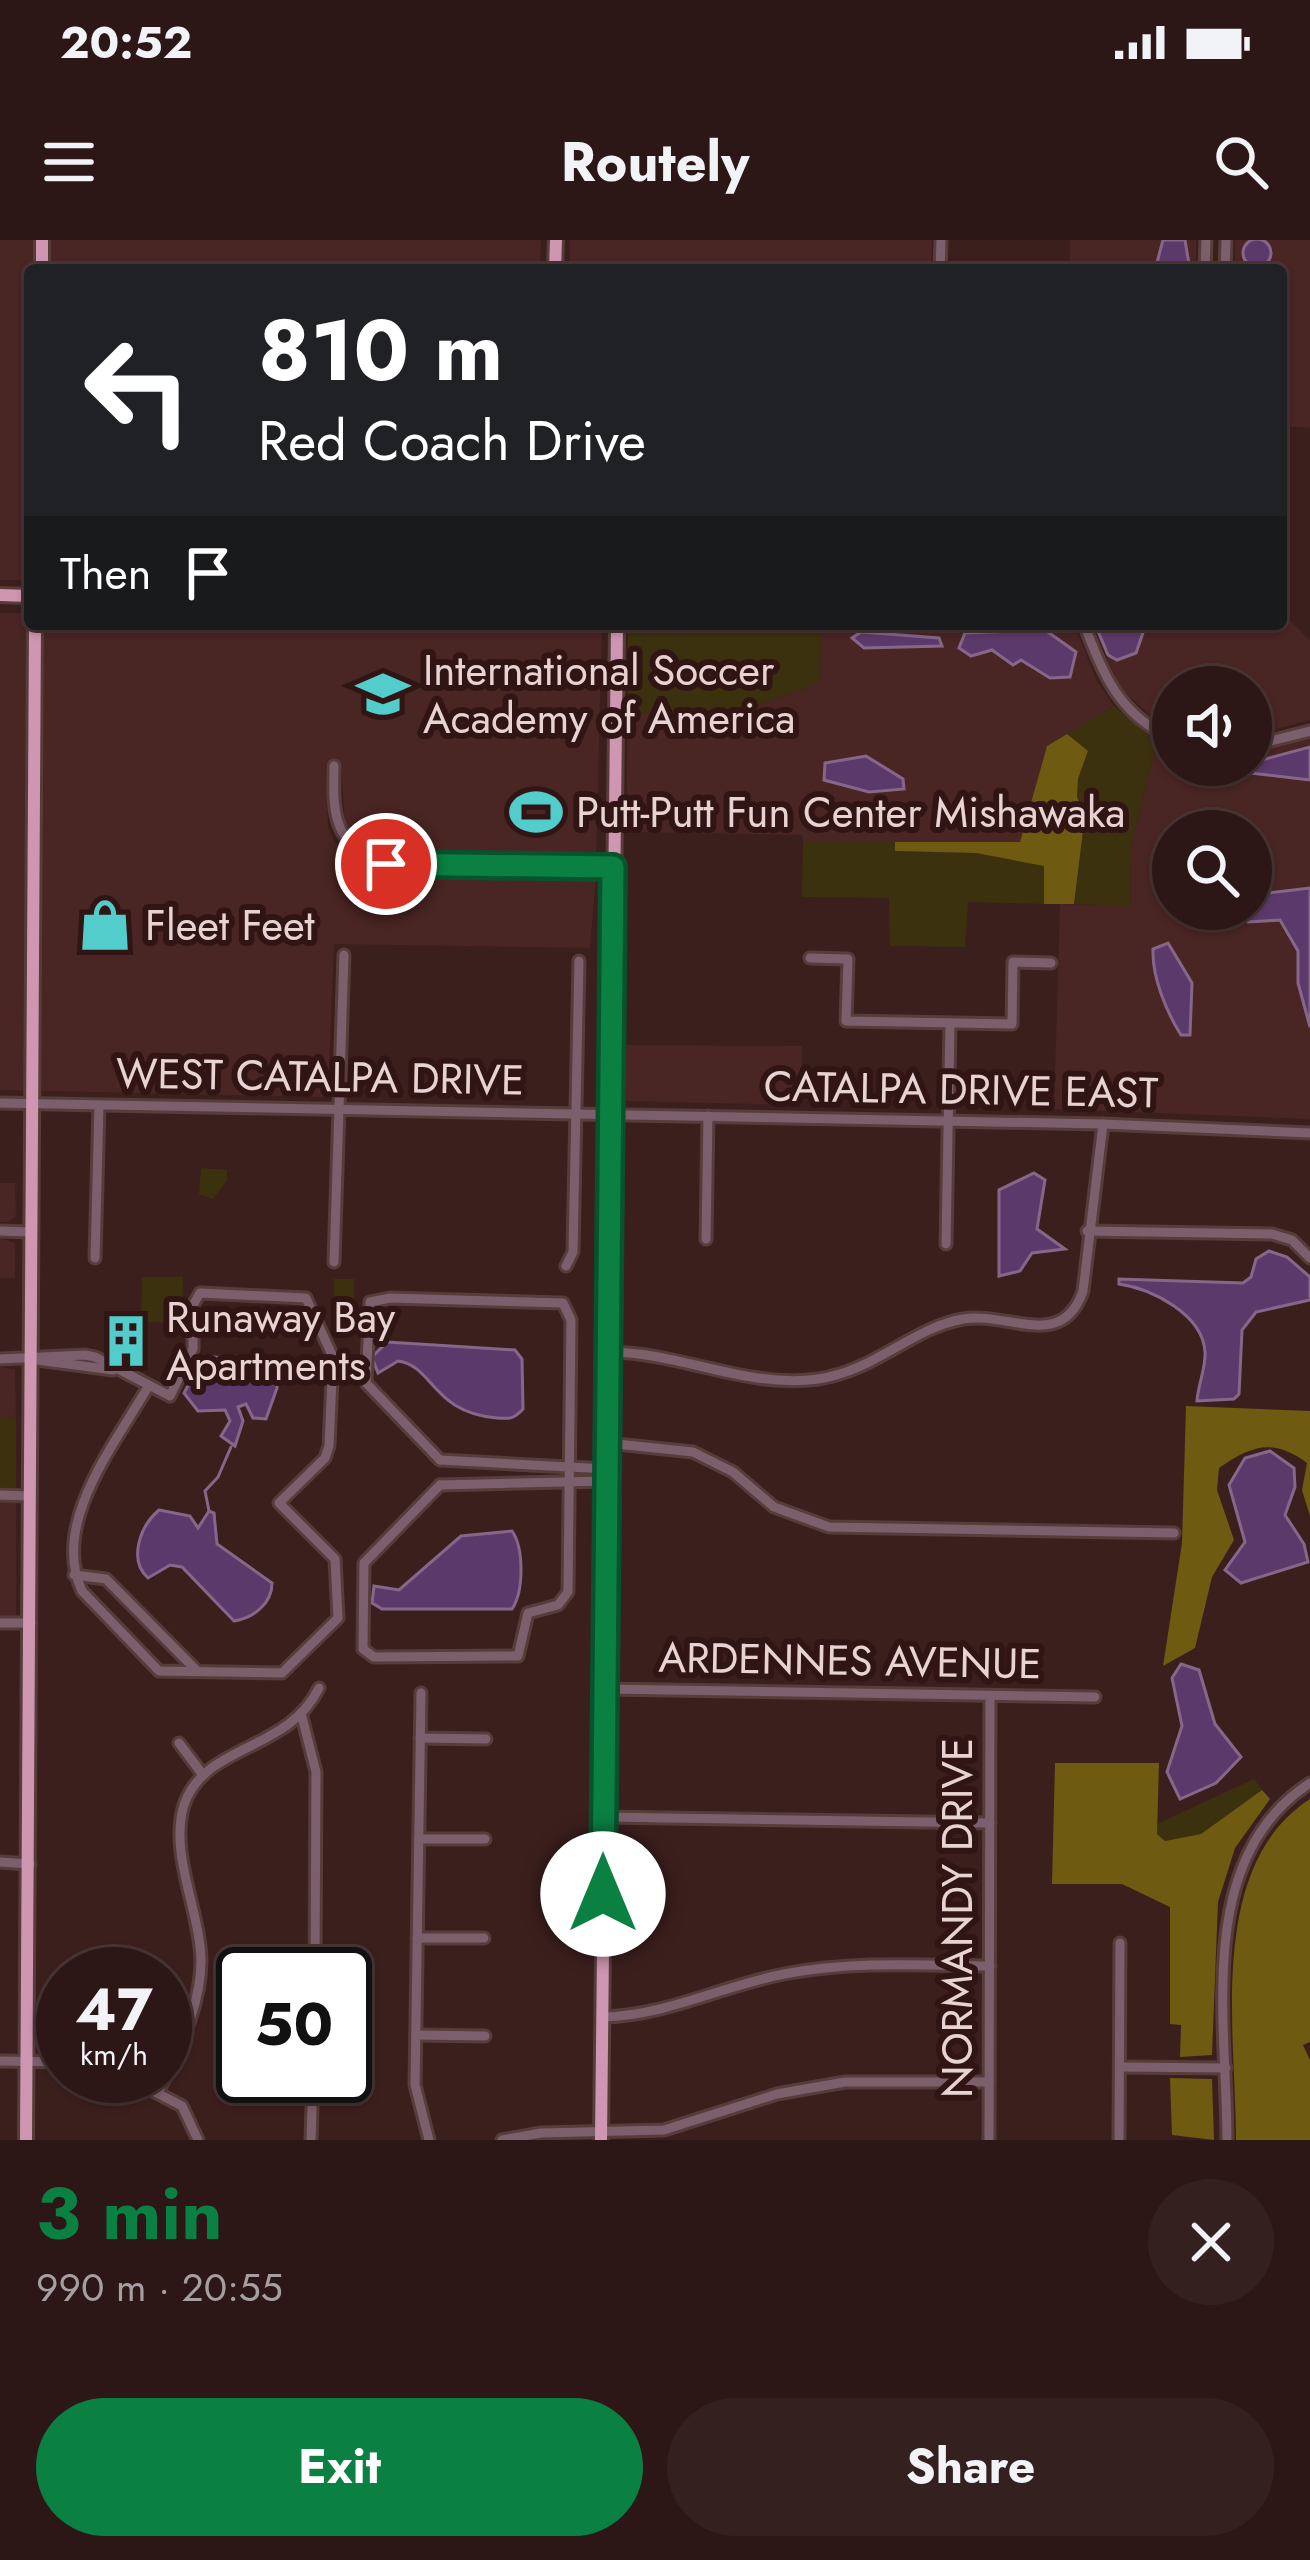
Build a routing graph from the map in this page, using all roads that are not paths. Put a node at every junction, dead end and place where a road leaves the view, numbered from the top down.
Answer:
1 (34, 630) edge
2 (616, 630) edge
3 (1086, 630) edge
4 (1152, 727) edge
5 (1310, 730) edge
6 (1272, 740) edge
7 (334, 766) dead end
8 (613, 867) junction
9 (344, 955) dead end
10 (810, 958) dead end
11 (579, 961) dead end
12 (1052, 963) dead end
13 (950, 1023) junction
14 (0, 1103) edge
15 (30, 1103) junction
16 (99, 1106) junction
17 (338, 1109) junction
18 (576, 1114) junction
19 (610, 1114) junction
20 (708, 1116) junction
21 (948, 1121) junction
22 (1103, 1124) junction
23 (1310, 1133) edge
24 (0, 1231) edge
25 (1087, 1231) junction
26 (30, 1232) junction
27 (706, 1239) dead end
28 (946, 1244) dead end
29 (95, 1258) dead end
30 (1310, 1258) edge
31 (334, 1262) dead end
32 (566, 1266) dead end
33 (608, 1352) junction
34 (0, 1359) edge
35 (30, 1359) junction
36 (148, 1385) junction
37 (607, 1443) junction
38 (440, 1460) junction
39 (569, 1474) junction
40 (607, 1475) junction
41 (440, 1485) junction
42 (0, 1495) edge
43 (30, 1496) junction
44 (1174, 1533) dead end
45 (74, 1575) junction
46 (0, 1623) edge
47 (31, 1623) junction
48 (197, 1671) junction
49 (319, 1688) dead end
50 (605, 1689) junction
51 (421, 1693) dead end
52 (991, 1696) junction
53 (1095, 1697) dead end
54 (302, 1717) junction
55 (420, 1738) junction
56 (487, 1739) dead end
57 (179, 1743) dead end
58 (203, 1775) junction
59 (1310, 1783) edge
60 (604, 1817) junction
61 (990, 1823) junction
62 (419, 1839) junction
63 (485, 1839) dead end
64 (0, 1862) edge
65 (30, 1864) junction
66 (417, 1938) junction
67 (484, 1938) dead end
68 (1120, 1943) dead end
69 (315, 1947) edge
70 (990, 1966) junction
71 (192, 2015) edge
72 (602, 2017) junction
73 (416, 2035) junction
74 (485, 2036) dead end
75 (0, 2061) edge
76 (28, 2061) junction
77 (36, 2061) edge
78 (1120, 2067) junction
79 (1226, 2068) junction
80 (989, 2082) junction
81 (175, 2103) edge
82 (313, 2103) edge
83 (601, 2137) edge
84 (26, 2140) edge
85 (198, 2140) edge
86 (311, 2140) edge
87 (429, 2140) edge
88 (502, 2140) edge
89 (989, 2140) edge
90 (1119, 2140) edge
91 (1227, 2140) edge

1 - 15 main road
2 - 8 main road
3 - 4 street
5 - 6 street
7 - 8 street
8 - 19 main road
9 - 17 street
10 - 13 street
11 - 18 street
12 - 13 street
13 - 21 street
14 - 15 street, WEST CATALPA DRIVE
15 - 16 street, WEST CATALPA DRIVE
15 - 26 main road
16 - 17 street, WEST CATALPA DRIVE
16 - 29 street
17 - 18 street, WEST CATALPA DRIVE
17 - 31 street
18 - 19 street, WEST CATALPA DRIVE
18 - 32 street
19 - 20 street, CATALPA DRIVE EAST
19 - 33 main road
20 - 21 street, CATALPA DRIVE EAST
20 - 27 street
21 - 22 street, CATALPA DRIVE EAST
21 - 28 street
22 - 23 street, CATALPA DRIVE EAST
22 - 25 street
24 - 26 street
25 - 30 street
25 - 33 street
26 - 35 main road
33 - 37 main road
34 - 35 street
35 - 36 street
35 - 43 main road
36 - 45 street
36 - 48 street
37 - 40 main road
37 - 44 street
38 - 39 street
38 - 39 street
38 - 41 street
39 - 40 street
39 - 41 street
39 - 41 street
40 - 50 main road
42 - 43 street
43 - 47 main road
45 - 48 street
45 - 48 street
46 - 47 street
47 - 65 main road
49 - 54 street
50 - 52 street, ARDENNES AVENUE
50 - 60 main road
51 - 55 street
52 - 53 street, ARDENNES AVENUE
52 - 61 street, NORMANDY DRIVE
54 - 58 street
54 - 69 street
55 - 56 street
55 - 62 street
57 - 58 street
58 - 71 street
59 - 79 street
60 - 61 street
60 - 72 main road
61 - 70 street, NORMANDY DRIVE
62 - 63 street
62 - 66 street
64 - 65 street
65 - 76 main road
66 - 67 street
66 - 73 street
68 - 78 street
70 - 72 street
70 - 80 street, NORMANDY DRIVE
72 - 83 main road
73 - 74 street
73 - 87 street
75 - 76 street
76 - 77 street
76 - 84 main road
78 - 79 street
78 - 90 street
79 - 91 street
80 - 83 street
80 - 89 street, NORMANDY DRIVE
81 - 85 street
82 - 86 street
83 - 88 street

